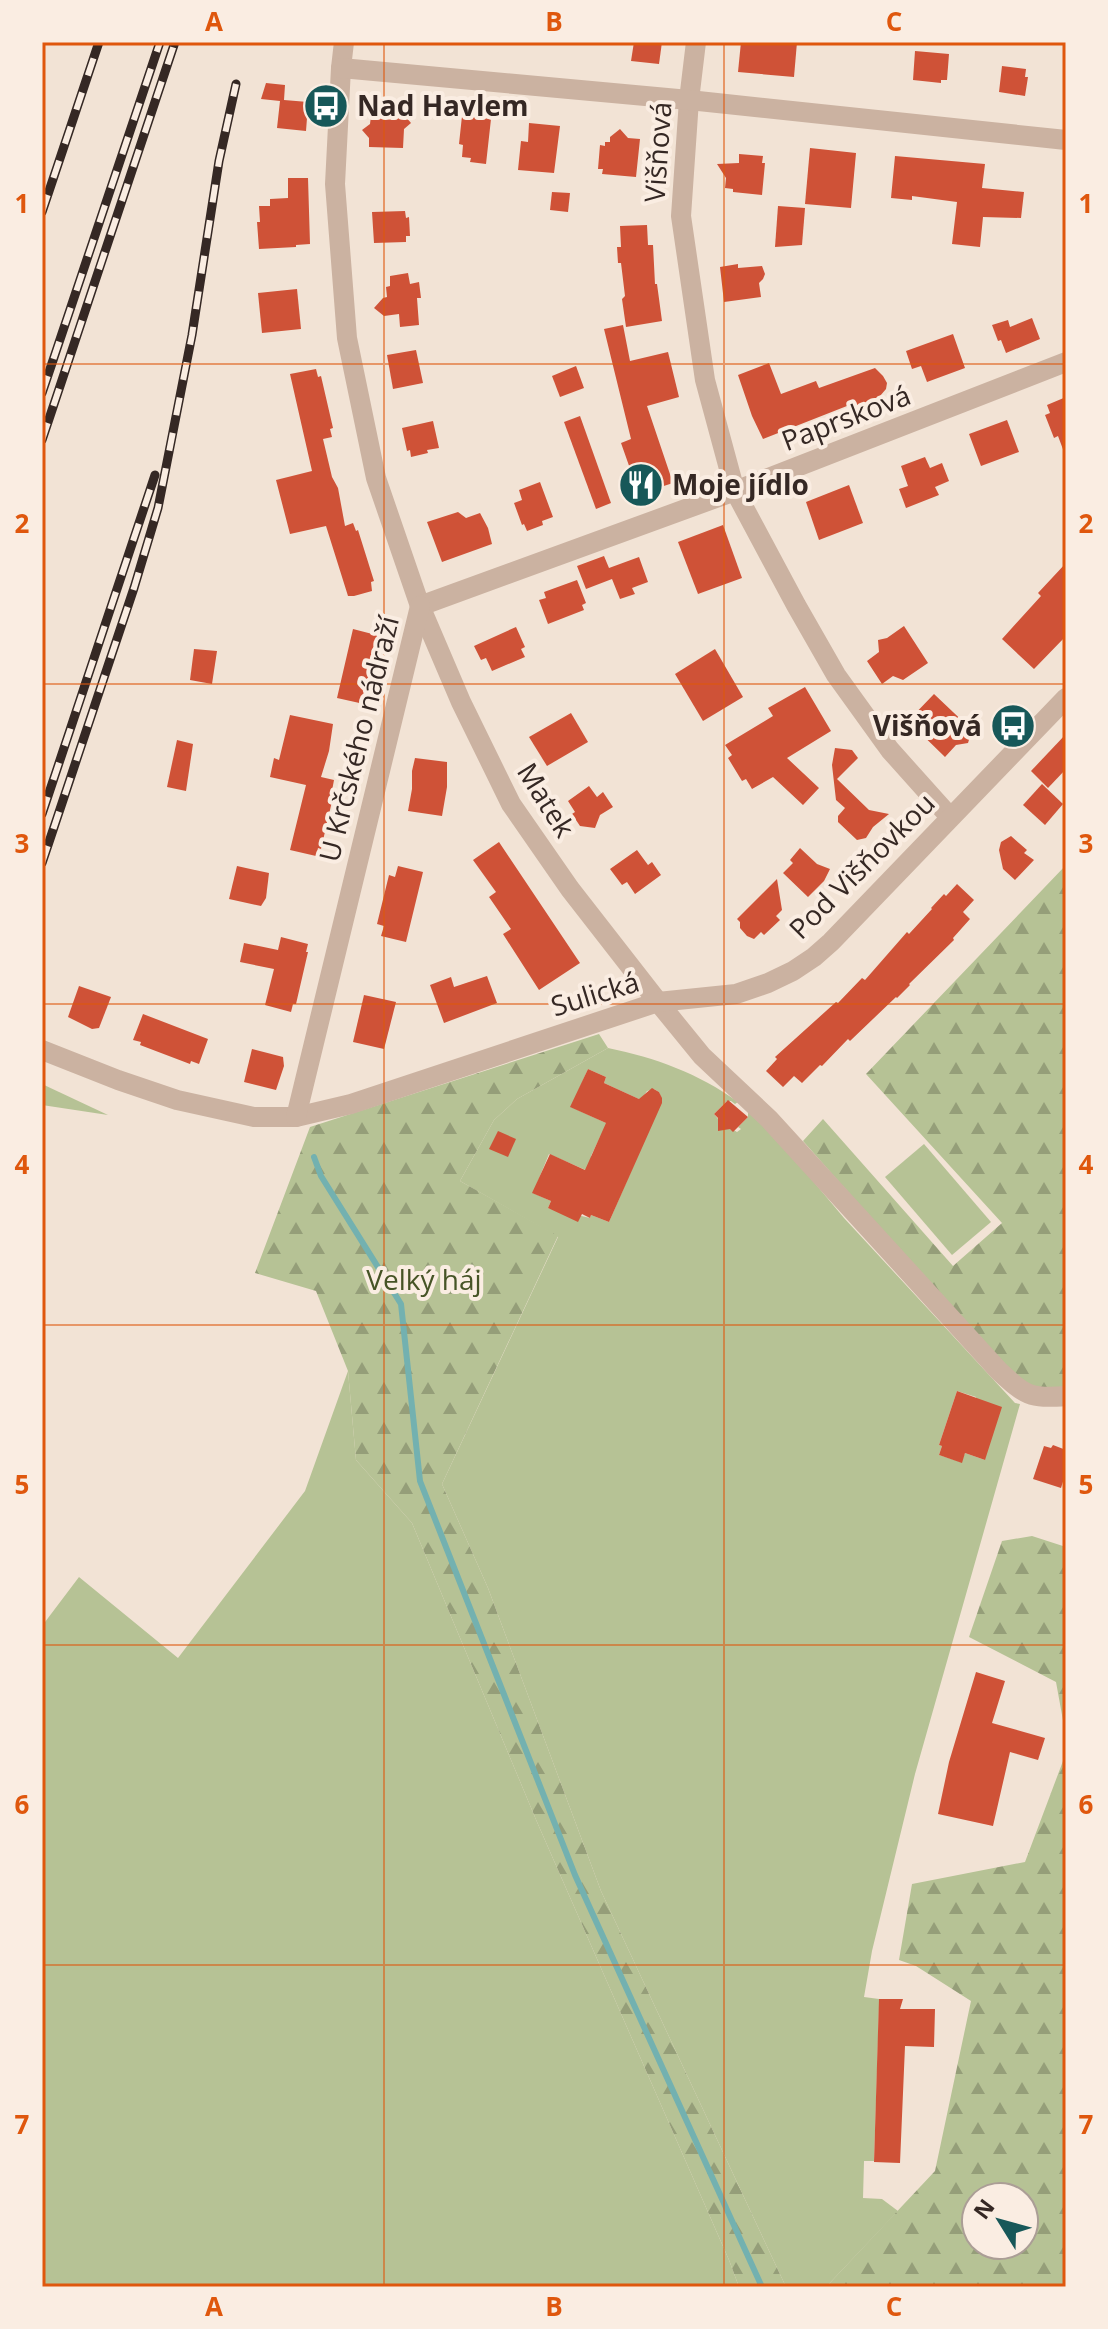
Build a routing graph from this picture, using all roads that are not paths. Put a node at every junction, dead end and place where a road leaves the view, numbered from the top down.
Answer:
1 (344, 42) edge
2 (696, 42) edge
3 (341, 68) junction
4 (689, 100) junction
5 (1066, 140) edge
6 (1066, 362) edge
7 (735, 491) junction
8 (420, 606) junction
9 (1066, 698) edge
10 (950, 817) junction
11 (658, 1002) junction
12 (42, 1050) edge
13 (296, 1117) junction
14 (1066, 1396) edge

1 - 3 street, U Krčského nádraží
2 - 4 street, Višňová
3 - 4 street
3 - 8 street, U Krčského nádraží
4 - 5 street
4 - 7 street, Višňová
6 - 7 street, Paprsková
7 - 8 street, Paprsková
7 - 10 street, Višňová
8 - 11 street, Matek
8 - 13 street, U Krčského nádraží
9 - 10 street, Pod Višňovkou
10 - 11 street, Pod Višňovkou
11 - 13 street, Sulická
11 - 14 street, Sulická
12 - 13 street, Sulická

